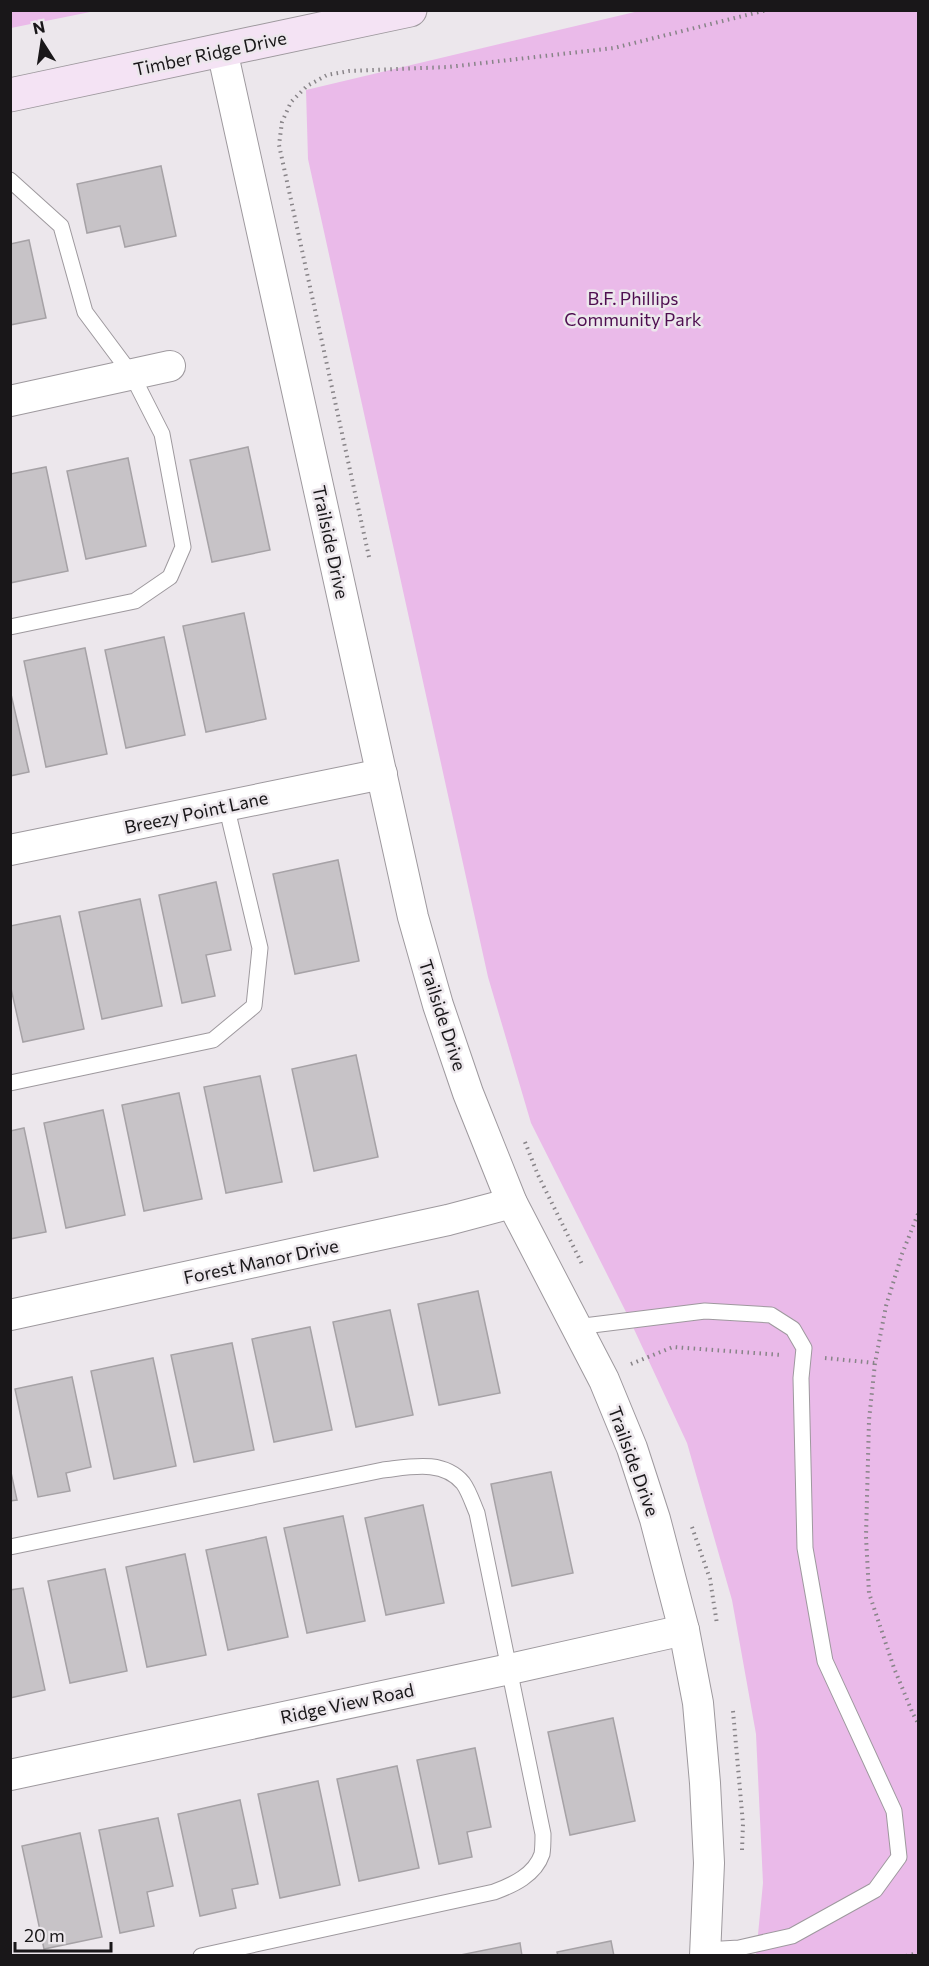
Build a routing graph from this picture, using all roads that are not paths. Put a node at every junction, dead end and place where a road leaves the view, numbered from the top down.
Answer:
1 (410, 10) edge
2 (222, 50) junction
3 (10, 95) edge
4 (10, 180) edge
5 (170, 366) dead end
6 (132, 375) junction
7 (10, 401) edge
8 (10, 627) edge
9 (382, 774) junction
10 (226, 805) junction
11 (10, 850) edge
12 (10, 1083) edge
13 (512, 1203) junction
14 (10, 1315) edge
15 (576, 1327) junction
16 (10, 1547) edge
17 (684, 1630) junction
18 (510, 1669) junction
19 (10, 1775) edge
20 (705, 1953) edge
21 (201, 1956) edge

1 - 2 street, Timber Ridge Drive
2 - 3 street, Timber Ridge Drive
2 - 9 street, Trailside Drive
4 - 6 lane
5 - 6 street
6 - 7 street
6 - 8 lane
9 - 10 street, Breezy Point Lane
9 - 13 street, Trailside Drive
10 - 11 street, Breezy Point Lane
10 - 12 lane
13 - 14 street, Forest Manor Drive
13 - 15 street, Trailside Drive
15 - 17 street, Trailside Drive
15 - 20 lane
16 - 18 lane
17 - 18 street, Ridge View Road
17 - 20 street, Trailside Drive
18 - 19 street, Ridge View Road
18 - 21 lane

